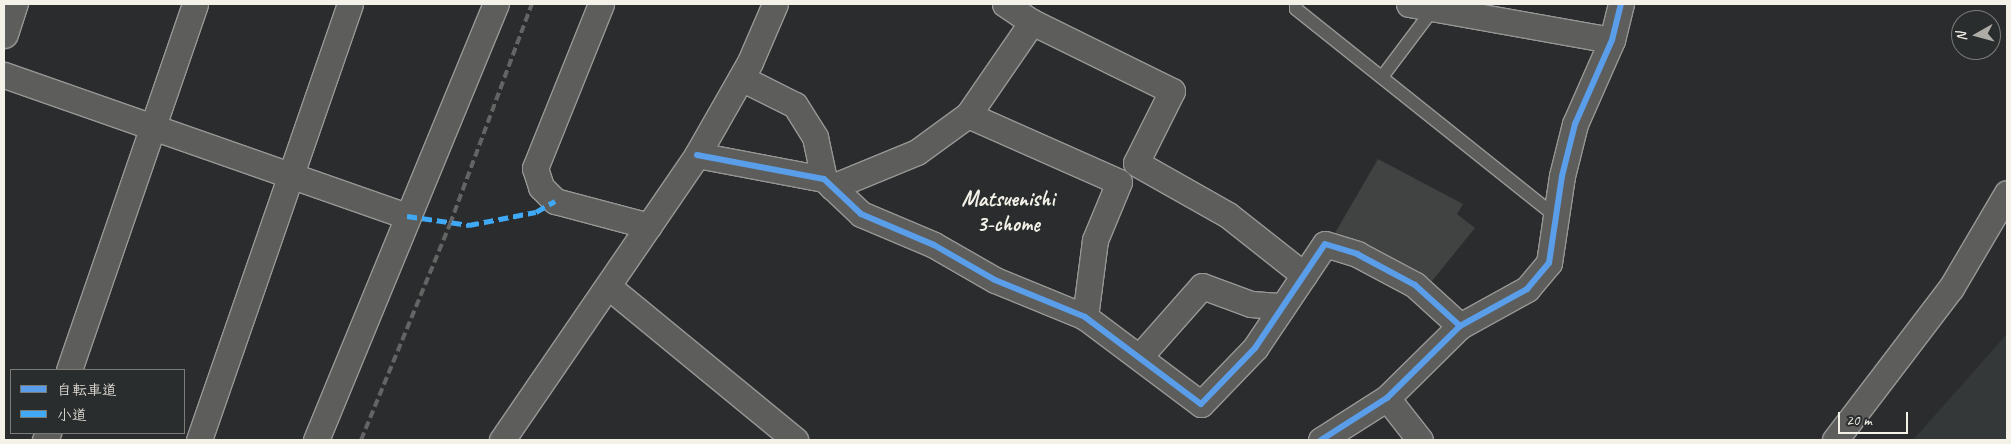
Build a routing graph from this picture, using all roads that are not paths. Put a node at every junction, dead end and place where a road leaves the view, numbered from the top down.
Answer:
1 (14, 4) edge
2 (195, 4) edge
3 (350, 4) edge
4 (496, 4) edge
5 (601, 4) edge
6 (775, 4) edge
7 (1005, 4) edge
8 (1296, 4) edge
9 (1409, 4) edge
10 (1621, 4) edge
11 (1433, 9) junction
12 (1032, 22) junction
13 (4, 34) edge
14 (1612, 40) junction
15 (4, 75) edge
16 (1382, 77) junction
17 (741, 78) junction
18 (968, 115) junction
19 (153, 127) junction
20 (697, 155) junction
21 (291, 176) junction
22 (828, 183) junction
23 (2007, 193) edge
24 (407, 216) junction
25 (1557, 217) junction
26 (649, 226) junction
27 (1304, 275) junction
28 (609, 287) junction
29 (1283, 306) junction
30 (1085, 317) junction
31 (1460, 326) junction
32 (1141, 355) junction
33 (69, 369) edge
34 (1387, 398) junction
35 (200, 440) edge
36 (316, 440) edge
37 (502, 440) edge
38 (795, 440) edge
39 (1321, 440) edge
40 (1420, 440) edge
41 (1835, 440) edge

1 - 13 main road
2 - 19 street
3 - 21 street
4 - 24 street
5 - 26 street
6 - 17 street
7 - 12 street
8 - 16 lane
9 - 11 street
10 - 14 street
11 - 14 street
11 - 16 lane
12 - 18 street
12 - 27 street
14 - 25 street
15 - 19 street
16 - 25 lane
17 - 20 street
17 - 22 street
18 - 22 street
18 - 30 street
19 - 21 street
19 - 33 street
20 - 22 street
20 - 26 street
21 - 24 street
21 - 35 street
22 - 30 street
23 - 41 street
24 - 36 street
25 - 31 street
26 - 28 street
27 - 29 street
27 - 31 street
28 - 37 street
28 - 38 street
29 - 32 street
29 - 32 street
30 - 32 street
31 - 34 street
34 - 39 street
34 - 40 street

